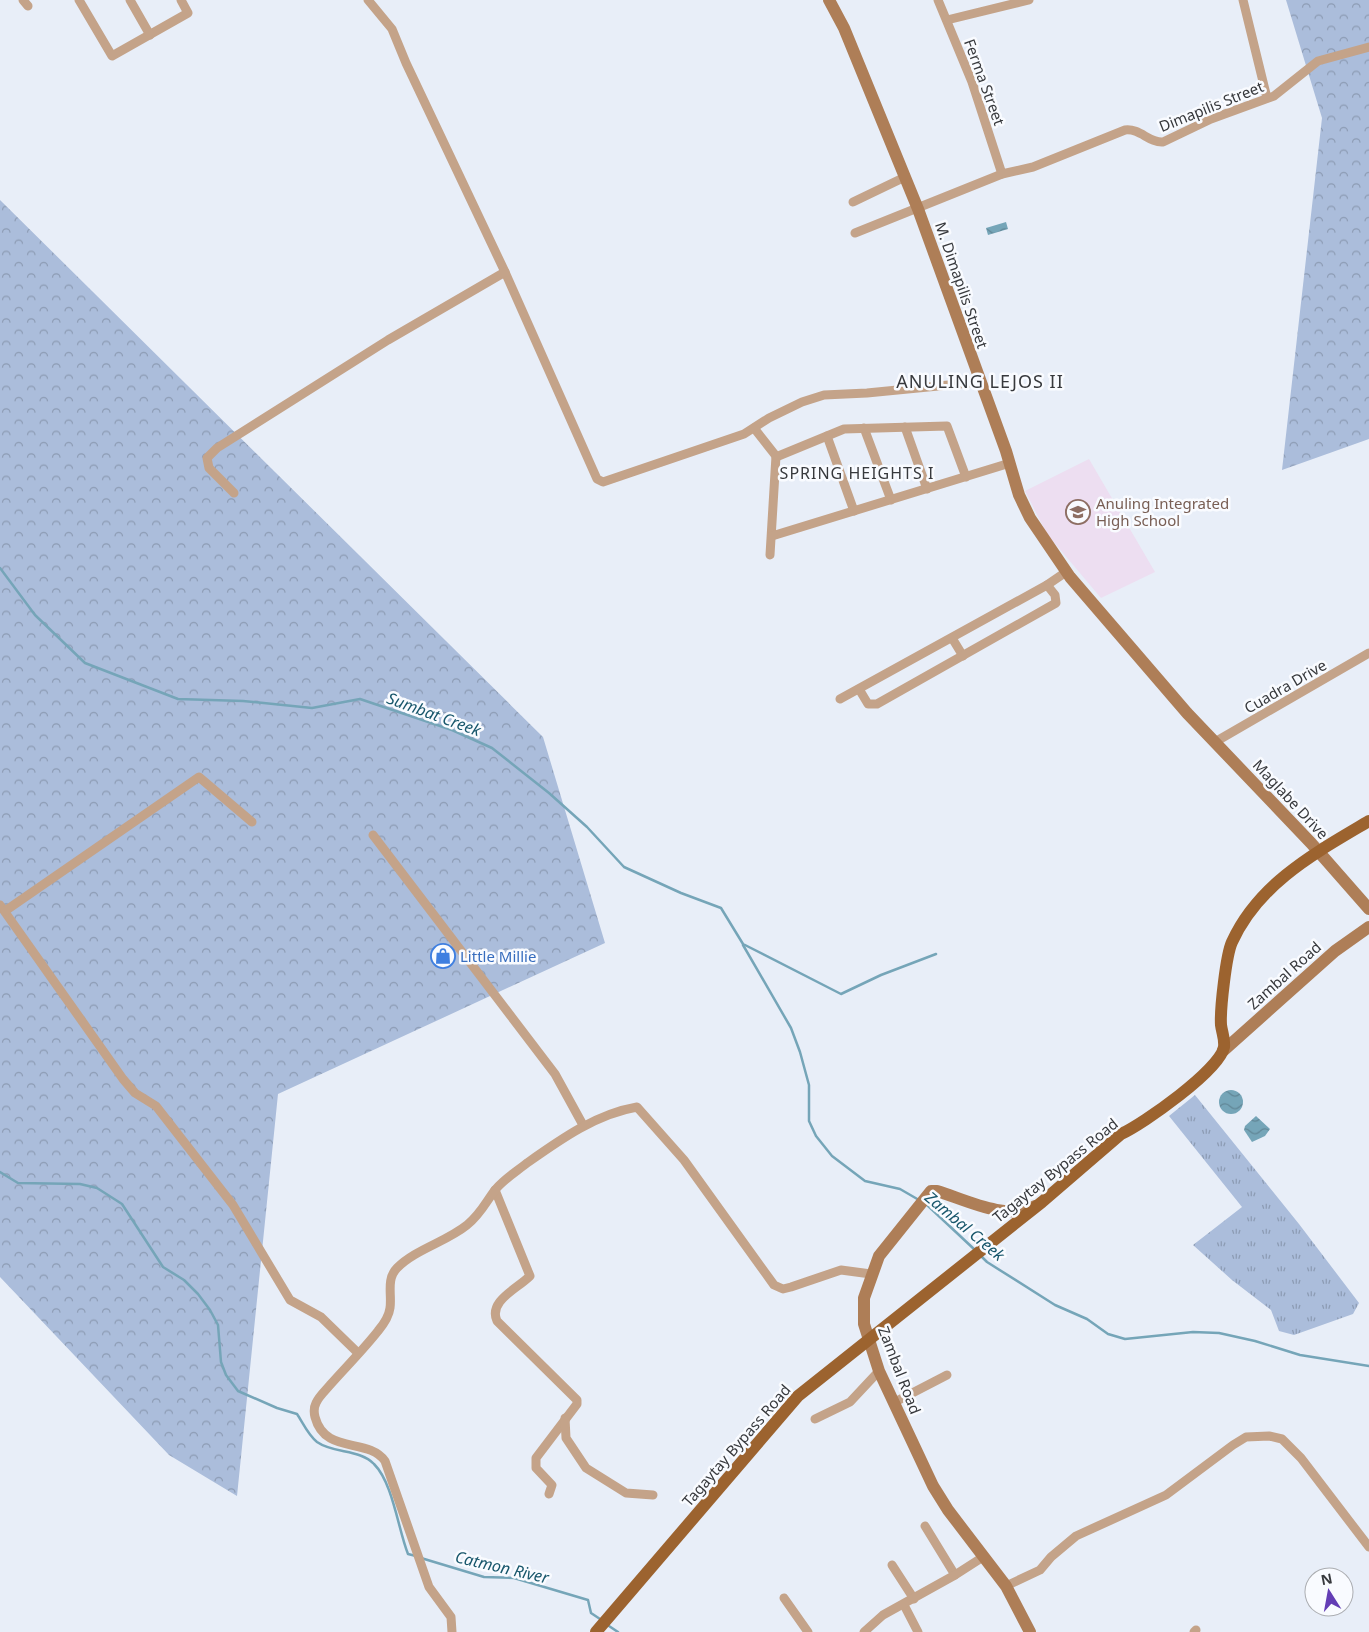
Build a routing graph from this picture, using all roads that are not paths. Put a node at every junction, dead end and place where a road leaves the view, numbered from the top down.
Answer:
1 (79, 0) edge
2 (130, 0) edge
3 (181, 0) edge
4 (368, 0) edge
5 (829, 0) edge
6 (938, 0) edge
7 (1029, 0) edge
8 (1243, 0) edge
9 (947, 20) junction
10 (150, 35) junction
11 (1369, 47) edge
12 (1267, 98) junction
13 (1002, 174) junction
14 (905, 177) junction
15 (853, 202) dead end
16 (918, 209) junction
17 (855, 233) dead end
18 (505, 272) junction
19 (979, 382) junction
20 (904, 427) junction
21 (754, 428) junction
22 (864, 428) junction
23 (827, 436) junction
24 (776, 457) junction
25 (1010, 463) junction
26 (966, 477) junction
27 (927, 489) junction
28 (234, 493) dead end
29 (891, 500) junction
30 (854, 511) junction
31 (772, 536) junction
32 (770, 555) dead end
33 (1066, 572) junction
34 (1047, 585) junction
35 (952, 638) junction
36 (1369, 653) edge
37 (963, 656) junction
38 (859, 689) junction
39 (840, 699) dead end
40 (1187, 713) joint
41 (1214, 742) junction
42 (1369, 821) edge
43 (252, 822) dead end
44 (373, 835) dead end
45 (1318, 851) junction
46 (2, 908) edge
47 (1369, 909) edge
48 (1369, 927) edge
49 (1223, 1051) junction
50 (583, 1125) junction
51 (495, 1190) junction
52 (1042, 1202) junction
53 (871, 1274) junction
54 (869, 1341) junction
55 (358, 1353) junction
56 (879, 1371) junction
57 (948, 1374) dead end
58 (893, 1403) junction
59 (566, 1418) junction
60 (814, 1419) dead end
61 (549, 1494) dead end
62 (653, 1495) dead end
63 (925, 1526) dead end
64 (1369, 1547) edge
65 (983, 1556) junction
66 (892, 1565) dead end
67 (955, 1575) junction
68 (1006, 1586) junction
69 (784, 1598) dead end
70 (914, 1599) junction
71 (904, 1605) junction
72 (452, 1632) edge
73 (596, 1632) edge
74 (808, 1632) edge
75 (864, 1632) edge
76 (918, 1632) edge
77 (1030, 1632) edge

1 - 10 street
2 - 10 street
3 - 10 street
4 - 18 street
5 - 14 main road, M. Dimapilis Street
6 - 9 street, Ferma Street
7 - 9 street
8 - 12 street
9 - 13 street, Ferma Street
11 - 12 street, Dimapilis Street
12 - 13 street, Dimapilis Street
13 - 16 street, Dimapilis Street
14 - 15 street
14 - 16 main road, M. Dimapilis Street
16 - 17 street, Dimapilis Street
16 - 19 main road, M. Dimapilis Street
18 - 21 street
18 - 28 street
19 - 21 street
19 - 25 main road, M. Dimapilis Street
20 - 22 street
20 - 26 street
20 - 27 street
21 - 24 street
22 - 23 street
22 - 29 street
23 - 24 street
23 - 30 street
24 - 31 street
25 - 26 street
25 - 33 main road, M. Dimapilis Street
26 - 27 street
27 - 29 street
29 - 30 street
30 - 31 street
31 - 32 street
33 - 34 street
33 - 40 main road, M. Dimapilis Street
34 - 35 street
34 - 37 street
35 - 37 street
35 - 38 street
36 - 41 street, Cuadra Drive
37 - 38 street
38 - 39 street
40 - 41 main road, Maglabe Drive
41 - 45 main road, Maglabe Drive
42 - 45 main road
43 - 46 street
44 - 50 street
45 - 47 main road, Maglabe Drive
45 - 49 main road
46 - 55 street
48 - 49 main road, Zambal Road
49 - 52 main road, Tagaytay Bypass Road
50 - 51 street
50 - 53 street
51 - 55 street
51 - 59 street
52 - 53 main road, Zambal Road
52 - 54 main road, Tagaytay Bypass Road
53 - 54 main road, Zambal Road
54 - 56 main road, Zambal Road
54 - 73 main road, Tagaytay Bypass Road
55 - 72 street
56 - 58 main road, Zambal Road
56 - 60 street
57 - 58 street
58 - 65 main road, Zambal Road
59 - 61 street
59 - 62 street
63 - 67 street
64 - 68 street
65 - 67 street
65 - 68 main road, Zambal Road
66 - 70 street
67 - 70 street
68 - 77 main road, Zambal Road
69 - 74 street
70 - 71 street
71 - 75 street
71 - 76 street

